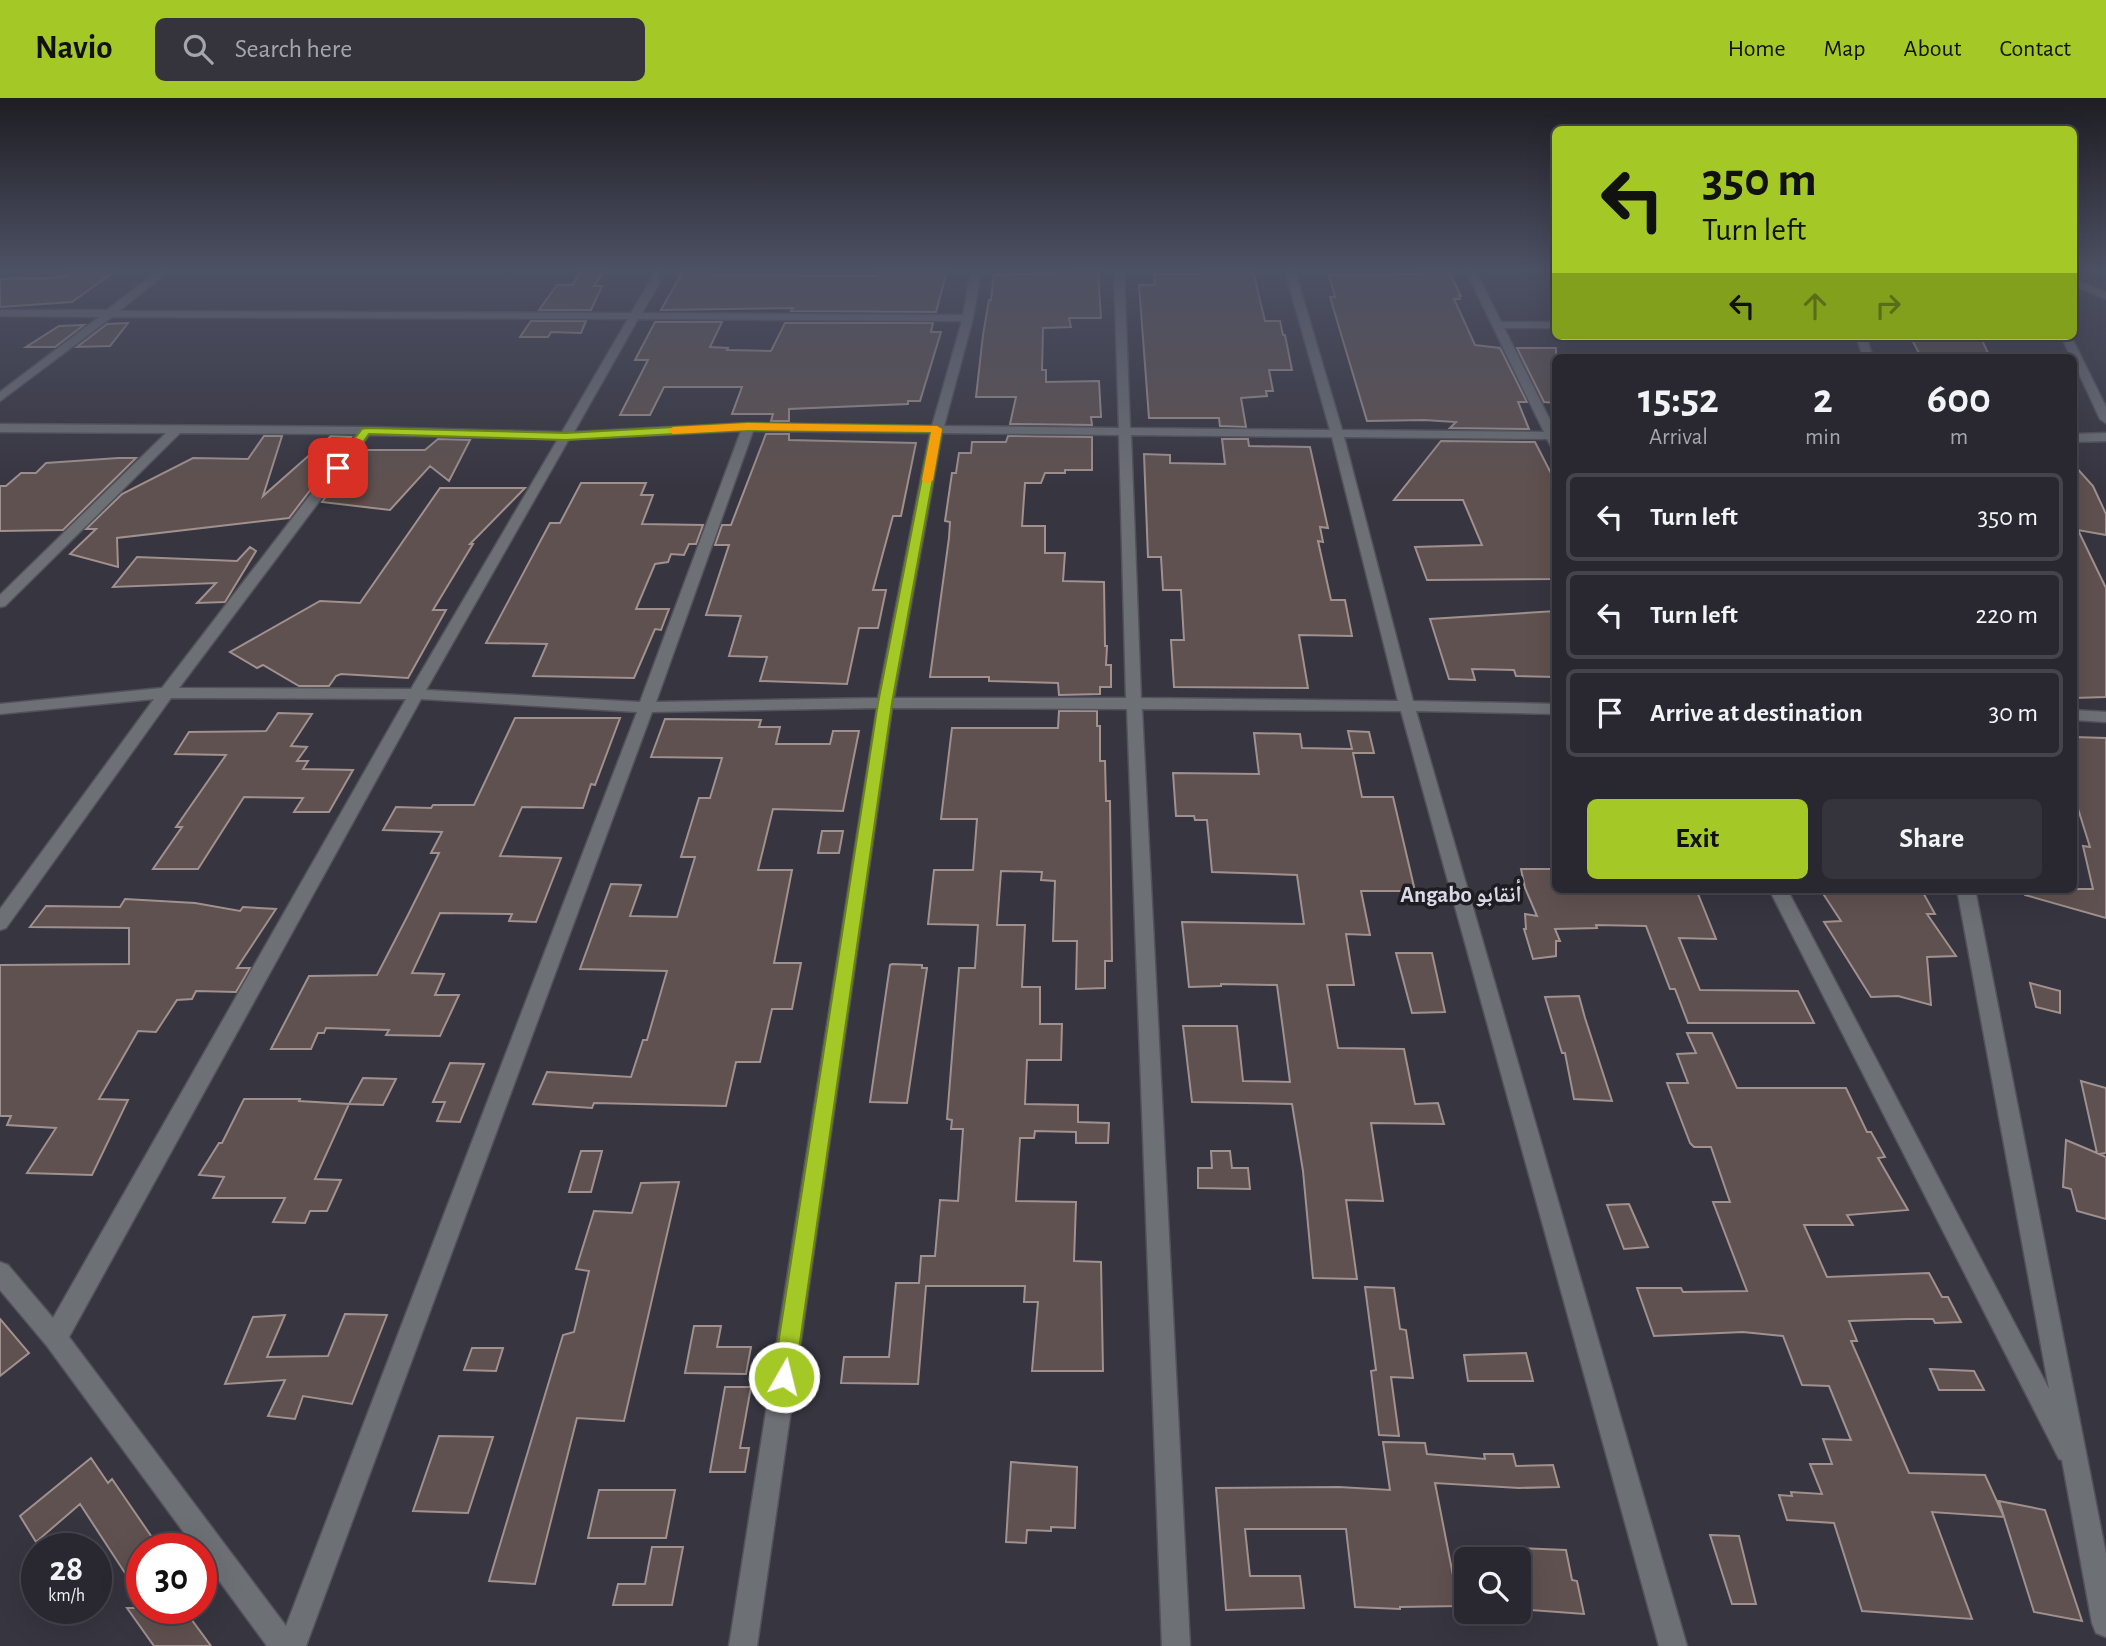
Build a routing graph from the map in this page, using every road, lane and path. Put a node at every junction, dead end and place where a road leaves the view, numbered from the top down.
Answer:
1 (72, 343) edge
2 (620, 343) edge
3 (961, 343) edge
4 (1121, 343) edge
5 (1311, 343) edge
6 (1505, 343) edge
7 (2077, 356) edge
8 (0, 398) edge
9 (2102, 400) edge
10 (2106, 419) edge
11 (748, 427) junction
12 (0, 428) edge
13 (177, 429) junction
14 (937, 429) junction
15 (366, 431) junction
16 (1124, 431) junction
17 (1337, 434) junction
18 (1552, 435) edge
19 (566, 436) junction
20 (2106, 437) edge
21 (2077, 438) edge
22 (1552, 439) edge
23 (0, 603) edge
24 (167, 693) junction
25 (416, 694) junction
26 (885, 703) junction
27 (1133, 704) junction
28 (1407, 706) junction
29 (646, 707) junction
30 (0, 709) edge
31 (1552, 709) edge
32 (2077, 715) edge
33 (2106, 717) edge
34 (1780, 893) edge
35 (1967, 893) edge
36 (0, 923) edge
37 (0, 1273) edge
38 (55, 1338) junction
39 (2078, 1469) junction
40 (2106, 1623) edge
41 (284, 1646) edge
42 (292, 1646) edge
43 (743, 1646) edge
44 (1176, 1646) edge
45 (1673, 1646) edge

1 - 8 street
2 - 19 street
3 - 14 street
4 - 16 street
5 - 17 street
6 - 18 street
7 - 9 street
9 - 10 street
11 - 14 street
11 - 19 street
11 - 29 street
12 - 13 street
13 - 15 street
13 - 23 street
14 - 16 street
14 - 26 street
15 - 19 street
15 - 24 street
16 - 17 street
16 - 27 street
17 - 22 street
17 - 28 street
19 - 25 street
20 - 21 street
24 - 25 street
24 - 30 street
24 - 36 street
25 - 29 street
25 - 38 street
26 - 27 street
26 - 29 street
26 - 43 street
27 - 28 street
27 - 44 street
28 - 31 street
28 - 45 street
29 - 42 street
32 - 33 street
34 - 39 street
35 - 39 street
37 - 38 street
38 - 41 street
39 - 40 street

